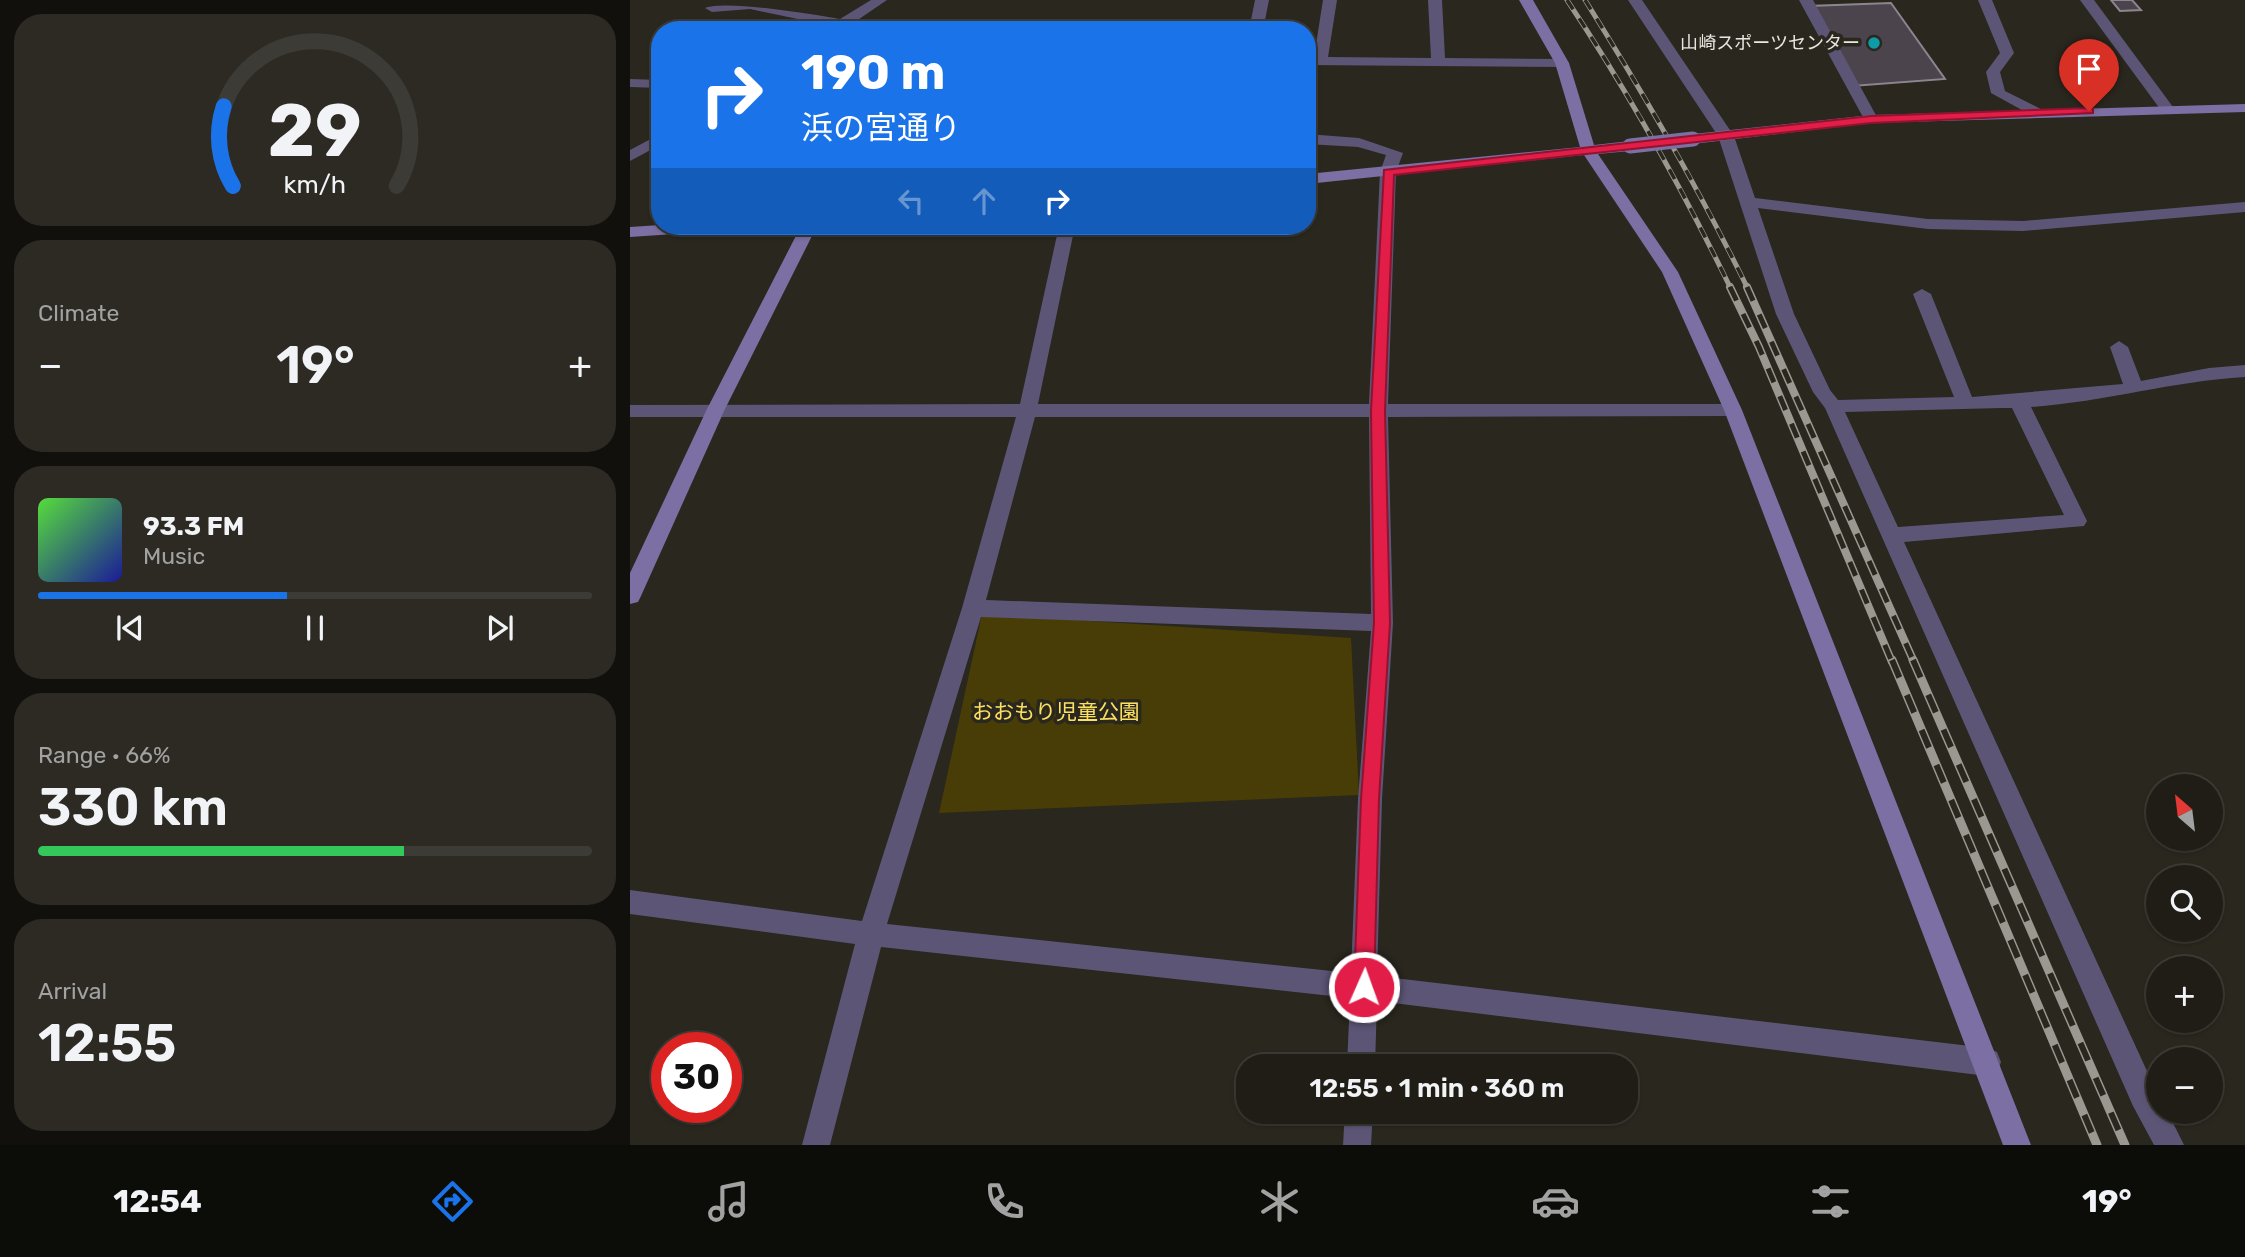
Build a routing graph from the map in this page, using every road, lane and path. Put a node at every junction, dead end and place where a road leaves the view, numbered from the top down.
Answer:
1 (880, 0) edge
2 (1262, 0) edge
3 (1330, 0) edge
4 (1435, 0) edge
5 (1526, 0) edge
6 (1635, 0) edge
7 (1806, 0) edge
8 (1985, 0) edge
9 (2087, 0) edge
10 (712, 8) dead end
11 (814, 21) edge
12 (847, 21) edge
13 (1258, 21) edge
14 (1316, 50) edge
15 (1316, 61) edge
16 (1438, 62) junction
17 (1562, 63) junction
18 (630, 83) edge
19 (651, 84) edge
20 (2245, 108) edge
21 (2168, 110) junction
22 (2036, 112) junction
23 (1871, 119) junction
24 (1726, 136) junction
25 (1316, 140) edge
26 (651, 143) edge
27 (1589, 152) junction
28 (630, 156) edge
29 (1388, 172) junction
30 (1316, 178) edge
31 (1746, 202) junction
32 (2245, 207) edge
33 (651, 231) edge
34 (630, 232) edge
35 (804, 235) edge
36 (1065, 235) edge
37 (1922, 294) dead end
38 (2119, 347) dead end
39 (2245, 371) edge
40 (2134, 388) junction
41 (2019, 402) junction
42 (1965, 403) junction
43 (1833, 405) junction
44 (716, 409) junction
45 (1733, 410) junction
46 (630, 411) edge
47 (1378, 411) junction
48 (1027, 413) junction
49 (1894, 535) junction
50 (630, 596) edge
51 (973, 608) junction
52 (1382, 623) junction
53 (630, 902) edge
54 (871, 934) junction
55 (1364, 987) junction
56 (1361, 1054) edge
57 (1987, 1062) junction
58 (1358, 1124) edge
59 (816, 1145) edge
60 (1357, 1145) edge
61 (2017, 1145) edge
62 (2171, 1145) edge

1 - 12 street
2 - 13 street
3 - 14 street
4 - 16 street
5 - 17 street
6 - 24 street
7 - 23 street
8 - 22 street
9 - 21 street
10 - 11 street
15 - 16 street
16 - 17 street
17 - 27 street
18 - 19 street
20 - 21 street
21 - 22 street
22 - 23 street
23 - 24 street
24 - 27 street, bridge
24 - 31 street
25 - 29 street
26 - 28 street
27 - 29 street
27 - 45 street
29 - 30 street
29 - 47 street
31 - 32 street
31 - 43 street
33 - 34 street
35 - 44 street
36 - 48 street
37 - 42 street
38 - 40 street
39 - 40 street
40 - 41 street
41 - 42 street
41 - 49 street
42 - 43 street
43 - 49 street
44 - 46 street
44 - 48 street
44 - 50 street
45 - 47 street
45 - 57 street
47 - 48 street
47 - 52 street
48 - 51 street
49 - 62 street
51 - 52 street
51 - 54 street
52 - 55 street
53 - 54 street
54 - 55 street
54 - 59 street
55 - 56 street
55 - 57 street
57 - 61 street
58 - 60 street

